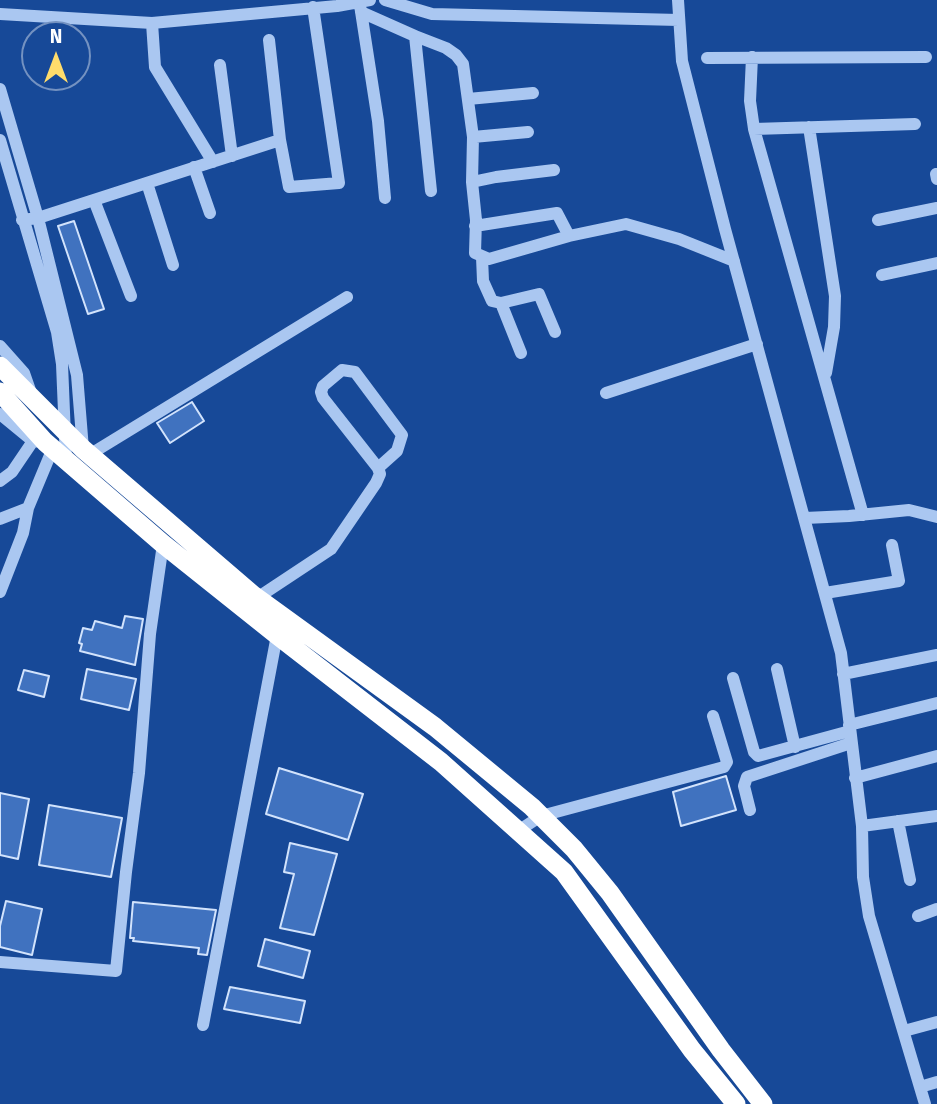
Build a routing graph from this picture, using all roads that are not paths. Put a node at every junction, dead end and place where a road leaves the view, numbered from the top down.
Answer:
1 (385, 0) edge
2 (678, 0) edge
3 (337, 3) edge
4 (363, 4) edge
5 (313, 7) junction
6 (0, 14) edge
7 (679, 20) junction
8 (152, 23) junction
9 (415, 36) junction
10 (269, 40) dead end
11 (752, 57) junction
12 (926, 57) dead end
13 (707, 58) dead end
14 (220, 65) dead end
15 (0, 89) edge
16 (533, 93) dead end
17 (468, 99) junction
18 (915, 124) dead end
19 (809, 127) junction
20 (754, 129) junction
21 (528, 131) dead end
22 (473, 137) junction
23 (0, 140) edge
24 (280, 140) junction
25 (232, 156) junction
26 (213, 162) junction
27 (194, 167) junction
28 (554, 170) dead end
29 (472, 182) junction
30 (147, 183) junction
31 (431, 191) dead end
32 (385, 198) dead end
33 (94, 200) junction
34 (937, 208) edge
35 (210, 213) dead end
36 (38, 218) junction
37 (22, 220) junction
38 (878, 220) dead end
39 (475, 226) junction
40 (569, 236) junction
41 (482, 257) junction
42 (734, 261) junction
43 (937, 263) edge
44 (173, 265) dead end
45 (882, 275) dead end
46 (131, 296) dead end
47 (347, 297) dead end
48 (500, 303) junction
49 (555, 332) dead end
50 (757, 344) junction
51 (0, 346) edge
52 (521, 353) dead end
53 (0, 366) edge
54 (825, 379) junction
55 (0, 392) edge
56 (606, 393) dead end
57 (34, 400) junction
58 (0, 414) edge
59 (65, 431) junction
60 (61, 449) junction
61 (377, 467) junction
62 (0, 481) edge
63 (28, 508) junction
64 (863, 515) junction
65 (937, 517) edge
66 (4, 518) edge
67 (805, 518) junction
68 (23, 533) junction
69 (163, 544) junction
70 (892, 545) dead end
71 (1, 589) edge
72 (825, 593) junction
73 (257, 598) junction
74 (277, 635) junction
75 (937, 655) edge
76 (776, 669) dead end
77 (843, 674) junction
78 (733, 678) dead end
79 (937, 703) edge
80 (713, 716) dead end
81 (850, 733) junction
82 (795, 747) junction
83 (937, 756) edge
84 (855, 778) junction
85 (750, 810) dead end
86 (541, 816) junction
87 (937, 816) edge
88 (898, 821) junction
89 (862, 826) junction
90 (518, 831) junction
91 (909, 880) dead end
92 (937, 909) edge
93 (918, 916) dead end
94 (0, 962) edge
95 (937, 1022) edge
96 (203, 1025) dead end
97 (904, 1031) junction
98 (937, 1082) edge
99 (920, 1087) junction
100 (736, 1104) edge
101 (763, 1104) edge
102 (925, 1104) edge

1 - 7 street
2 - 7 street
3 - 4 street
3 - 5 street
4 - 9 street
4 - 32 street
5 - 8 street
5 - 24 street
6 - 8 street
7 - 42 street
8 - 26 street
9 - 17 street
9 - 31 street
10 - 24 street
11 - 12 street
11 - 13 street
11 - 20 street
14 - 25 street
15 - 36 street
16 - 17 street
17 - 22 street
18 - 19 street
19 - 20 street
19 - 54 street
20 - 54 street
21 - 22 street
22 - 29 street
23 - 37 street
24 - 25 street
25 - 26 street
26 - 27 street
27 - 30 street
27 - 35 street
28 - 29 street
29 - 39 street
30 - 33 street
30 - 44 street
33 - 36 street
33 - 46 street
34 - 38 street
36 - 37 street
36 - 60 street
37 - 59 street
39 - 40 street
39 - 41 street
40 - 41 street
40 - 42 street
41 - 48 street
42 - 50 street
43 - 45 street
47 - 60 street
48 - 49 street
48 - 52 street
50 - 56 street
50 - 67 street
51 - 57 street
53 - 57 highway
54 - 64 street
55 - 60 highway
57 - 59 highway
58 - 60 street
59 - 60 highway
60 - 62 street
60 - 63 street
60 - 69 highway
60 - 73 highway
61 - 61 street
61 - 73 street
63 - 66 street
63 - 68 street
64 - 65 street
64 - 67 street
66 - 68 street
67 - 72 street
68 - 71 street
69 - 74 highway
69 - 94 street
70 - 72 street
72 - 77 street
73 - 86 highway
74 - 90 highway
74 - 96 street
75 - 77 street
76 - 82 street
77 - 81 street
78 - 82 street
79 - 81 street
80 - 86 street
81 - 82 street
81 - 84 street
81 - 85 street
83 - 84 street
84 - 89 street
86 - 90 street
86 - 101 highway
87 - 88 street
88 - 89 street
88 - 91 street
89 - 97 street
90 - 100 highway
92 - 93 street
95 - 97 street
97 - 99 street
98 - 99 street
99 - 102 street

